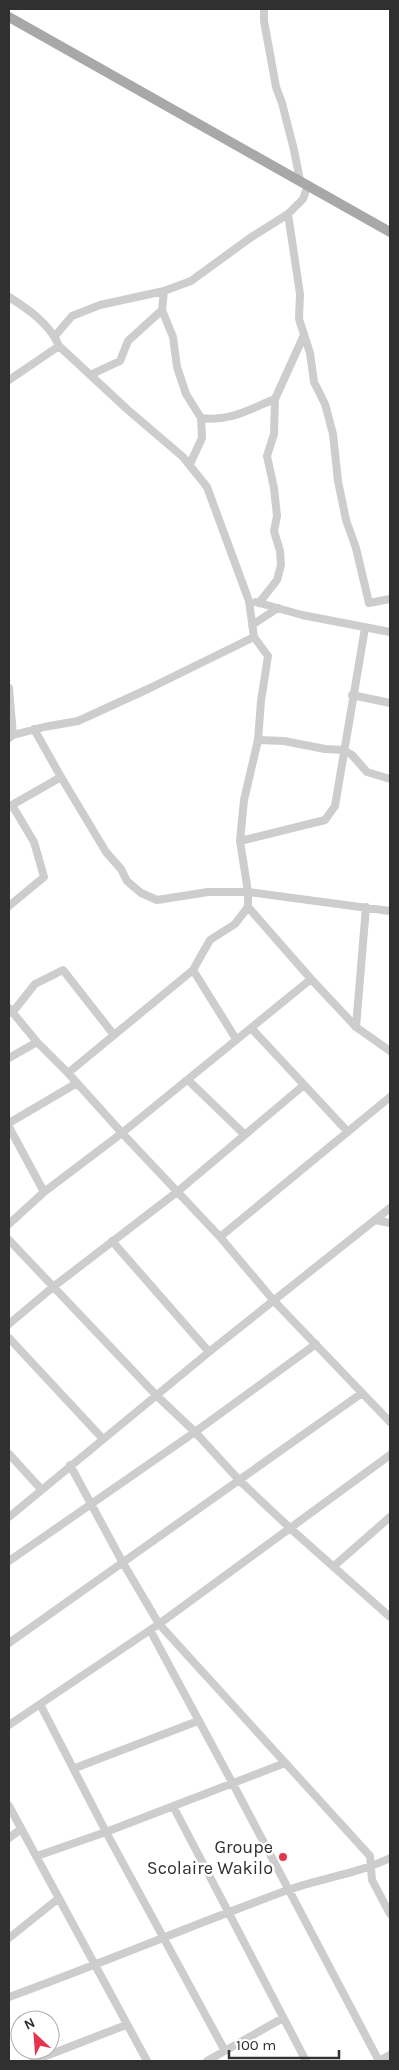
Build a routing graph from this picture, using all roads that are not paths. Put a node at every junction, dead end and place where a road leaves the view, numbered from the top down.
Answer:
1 (264, 9) edge
2 (9, 17) edge
3 (304, 183) junction
4 (288, 214) junction
5 (390, 232) edge
6 (164, 291) junction
7 (9, 297) edge
8 (162, 310) junction
9 (304, 335) junction
10 (55, 336) junction
11 (59, 346) junction
12 (90, 375) junction
13 (9, 380) edge
14 (275, 399) junction
15 (201, 418) junction
16 (190, 464) junction
17 (390, 599) edge
18 (249, 601) junction
19 (259, 602) junction
20 (278, 608) junction
21 (252, 625) junction
22 (365, 628) junction
23 (390, 632) edge
24 (254, 637) junction
25 (9, 688) edge
26 (352, 695) junction
27 (390, 704) edge
28 (34, 729) junction
29 (11, 737) edge
30 (258, 740) junction
31 (343, 750) junction
32 (61, 777) junction
33 (390, 779) edge
34 (10, 806) edge
35 (240, 841) junction
36 (248, 892) junction
37 (9, 906) edge
38 (248, 907) junction
39 (366, 907) junction
40 (390, 911) edge
41 (193, 970) junction
42 (310, 979) junction
43 (10, 1011) edge
44 (356, 1027) junction
45 (252, 1029) junction
46 (114, 1035) junction
47 (236, 1039) junction
48 (37, 1042) junction
49 (390, 1051) edge
50 (9, 1058) edge
51 (68, 1073) junction
52 (188, 1080) junction
53 (77, 1083) junction
54 (304, 1085) junction
55 (390, 1097) edge
56 (9, 1123) edge
57 (9, 1127) edge
58 (348, 1132) junction
59 (122, 1134) junction
60 (244, 1134) junction
61 (44, 1192) junction
62 (177, 1192) junction
63 (390, 1208) edge
64 (375, 1220) junction
65 (390, 1223) edge
66 (9, 1224) edge
67 (220, 1237) junction
68 (9, 1240) edge
69 (112, 1241) junction
70 (53, 1287) junction
71 (274, 1301) junction
72 (9, 1324) edge
73 (9, 1338) edge
74 (316, 1344) junction
75 (209, 1352) junction
76 (362, 1393) junction
77 (156, 1395) junction
78 (390, 1422) edge
79 (195, 1432) junction
80 (103, 1439) junction
81 (9, 1454) edge
82 (390, 1455) edge
83 (70, 1465) junction
84 (239, 1480) junction
85 (41, 1489) junction
86 (90, 1504) junction
87 (9, 1516) edge
88 (390, 1517) edge
89 (291, 1529) junction
90 (9, 1561) edge
91 (123, 1563) junction
92 (334, 1566) junction
93 (390, 1617) edge
94 (159, 1624) junction
95 (150, 1630) junction
96 (9, 1643) edge
97 (40, 1704) junction
98 (198, 1721) junction
99 (9, 1725) edge
100 (285, 1763) junction
101 (75, 1768) junction
102 (233, 1784) junction
103 (9, 1806) edge
104 (173, 1806) junction
105 (21, 1829) junction
106 (106, 1832) junction
107 (9, 1838) edge
108 (37, 1856) junction
109 (390, 1858) edge
110 (370, 1867) junction
111 (287, 1890) junction
112 (59, 1898) junction
113 (229, 1913) junction
114 (390, 1914) edge
115 (9, 1938) edge
116 (165, 1938) junction
117 (95, 1966) junction
118 (9, 1997) edge
119 (284, 2018) junction
120 (126, 2025) junction
121 (225, 2051) junction
122 (390, 2055) edge
123 (33, 2061) edge
124 (147, 2061) edge
125 (207, 2061) edge
126 (306, 2061) edge
127 (379, 2061) edge

1 - 3 street
2 - 3 main road
3 - 4 street
3 - 5 main road
4 - 6 street
4 - 9 street
6 - 8 street
6 - 10 street
7 - 10 street
8 - 12 street
8 - 15 street
9 - 14 street
9 - 17 street
10 - 11 street
11 - 12 street
11 - 13 street
12 - 16 street
14 - 15 street
14 - 19 street
15 - 16 street
16 - 18 street
18 - 19 street
18 - 21 street
19 - 20 street
20 - 21 street
20 - 22 street
21 - 24 street
22 - 23 street
22 - 26 street
24 - 28 street
24 - 30 street
25 - 29 street
26 - 27 street
26 - 31 street
28 - 29 street
28 - 32 street
30 - 31 street
30 - 35 street
31 - 33 street
31 - 35 street
32 - 34 street
32 - 36 street
34 - 37 street
35 - 36 street
36 - 38 street
36 - 39 street
38 - 41 street
38 - 42 street
39 - 40 street
39 - 44 street
41 - 46 street
41 - 47 street
42 - 44 street
42 - 45 street
43 - 46 street
43 - 48 street
44 - 49 street
45 - 47 street
45 - 54 street
46 - 51 street
47 - 52 street
48 - 50 street
48 - 51 street
51 - 53 street
52 - 59 street
52 - 60 street
53 - 56 street
53 - 59 street
54 - 58 street
54 - 60 street
55 - 58 street
57 - 61 street
58 - 67 street
59 - 61 street
59 - 62 street
60 - 62 street
61 - 66 street
62 - 67 street
62 - 69 street
63 - 64 street
64 - 65 street
64 - 71 street
67 - 71 street
68 - 70 street
69 - 70 street
69 - 75 street
70 - 72 street
70 - 77 street
71 - 74 street
71 - 75 street
73 - 80 street
74 - 76 street
74 - 79 street
75 - 77 street
76 - 78 street
76 - 84 street
77 - 79 street
77 - 80 street
79 - 84 street
79 - 86 street
80 - 83 street
81 - 85 street
82 - 89 street
83 - 85 street
83 - 86 street
84 - 89 street
84 - 91 street
85 - 87 street
86 - 90 street
86 - 91 street
88 - 92 street
89 - 92 street
89 - 94 street
91 - 94 street
91 - 96 street
92 - 93 street
94 - 95 street
94 - 100 street
95 - 97 street
95 - 98 street
97 - 99 street
97 - 101 street
98 - 101 street
98 - 102 street
100 - 102 street
100 - 110 street
101 - 106 street
102 - 104 street
102 - 111 street
103 - 105 street
104 - 106 street
104 - 113 street
105 - 107 street
105 - 108 street
106 - 108 street
106 - 116 street
108 - 112 street
109 - 110 street
110 - 111 street
110 - 114 street
111 - 113 street
111 - 127 street
112 - 115 street
112 - 117 street
113 - 116 street
113 - 119 street
116 - 117 street
116 - 121 street
117 - 118 street
117 - 120 street
119 - 121 street
119 - 126 street
120 - 123 street
120 - 124 street
121 - 125 street
122 - 127 street

